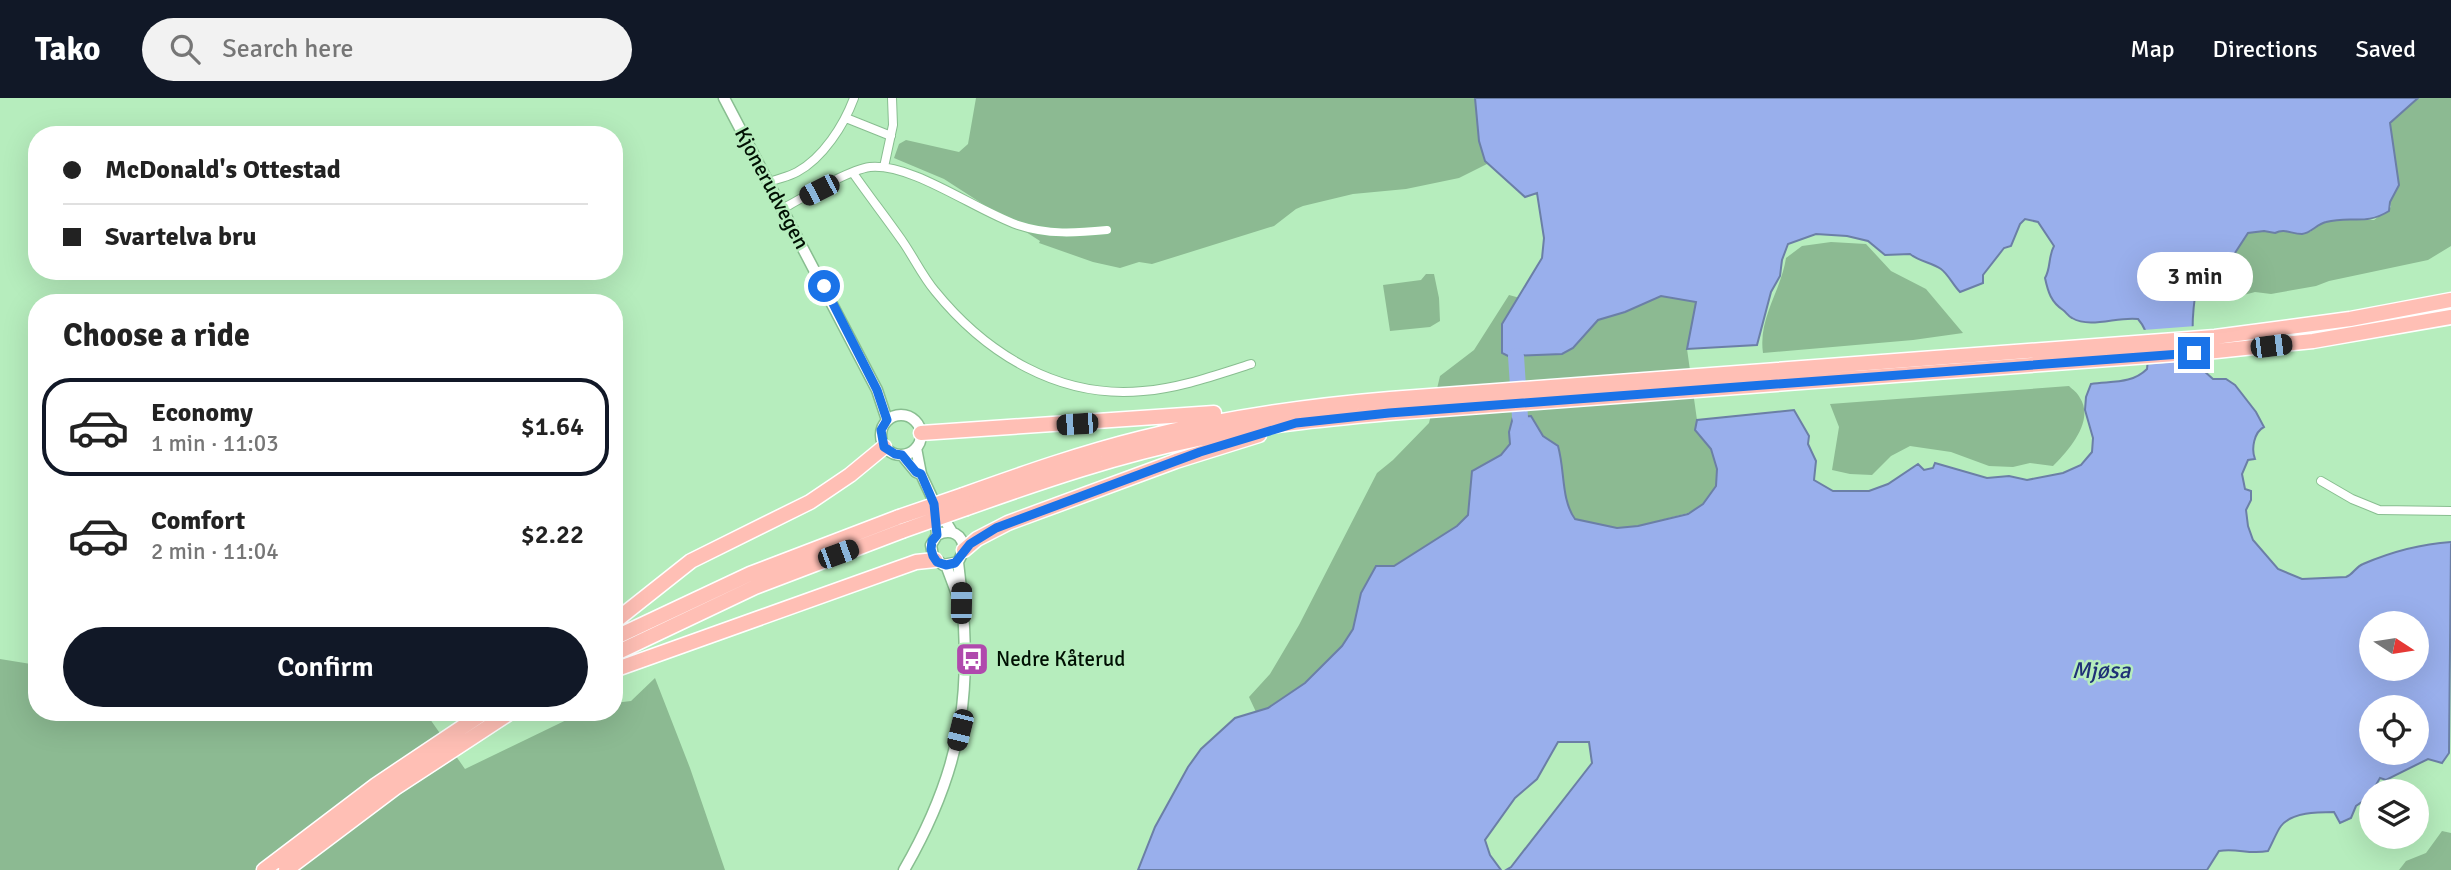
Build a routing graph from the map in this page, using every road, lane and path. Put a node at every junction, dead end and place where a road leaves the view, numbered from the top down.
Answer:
1 (724, 98) edge
2 (854, 98) edge
3 (892, 98) edge
4 (846, 118) junction
5 (891, 136) junction
6 (884, 167) junction
7 (853, 173) junction
8 (770, 182) junction
9 (784, 208) junction
10 (1107, 230) dead end
11 (2451, 300) edge
12 (2451, 317) edge
13 (2216, 344) junction
14 (1251, 364) dead end
15 (1292, 416) junction
16 (892, 417) junction
17 (921, 433) junction
18 (884, 447) junction
19 (916, 448) junction
20 (902, 455) junction
21 (921, 474) junction
22 (2321, 481) dead end
23 (934, 504) junction
24 (2451, 511) edge
25 (901, 524) junction
26 (952, 532) junction
27 (937, 535) junction
28 (961, 556) junction
29 (940, 562) junction
30 (961, 603) junction
31 (623, 615) edge
32 (623, 634) edge
33 (623, 649) edge
34 (623, 667) edge
35 (484, 721) edge
36 (484, 721) edge
37 (264, 870) edge
38 (286, 870) edge
39 (904, 870) edge

1 - 8 main road, Kjonerudvegen
2 - 4 street
3 - 5 street
4 - 5 street
4 - 8 street
5 - 6 street
6 - 7 street
6 - 10 street
7 - 9 street
7 - 14 street
8 - 9 main road, Kjonerudvegen
9 - 16 main road, Kjonerudvegen
11 - 13 highway
12 - 13 highway
13 - 15 highway
15 - 17 highway
15 - 25 highway, bridge
15 - 28 highway
16 - 17 main road, Kjonerudvegen
16 - 18 main road
17 - 19 main road
18 - 20 main road
18 - 31 highway
19 - 20 main road
19 - 21 main road
20 - 21 main road
21 - 23 main road
22 - 24 street
23 - 26 main road
23 - 27 main road
25 - 32 highway
25 - 33 highway
26 - 27 main road
26 - 28 main road
27 - 29 main road
28 - 29 main road
28 - 30 main road
29 - 30 main road
29 - 34 highway
30 - 39 main road
35 - 37 highway
36 - 38 highway

